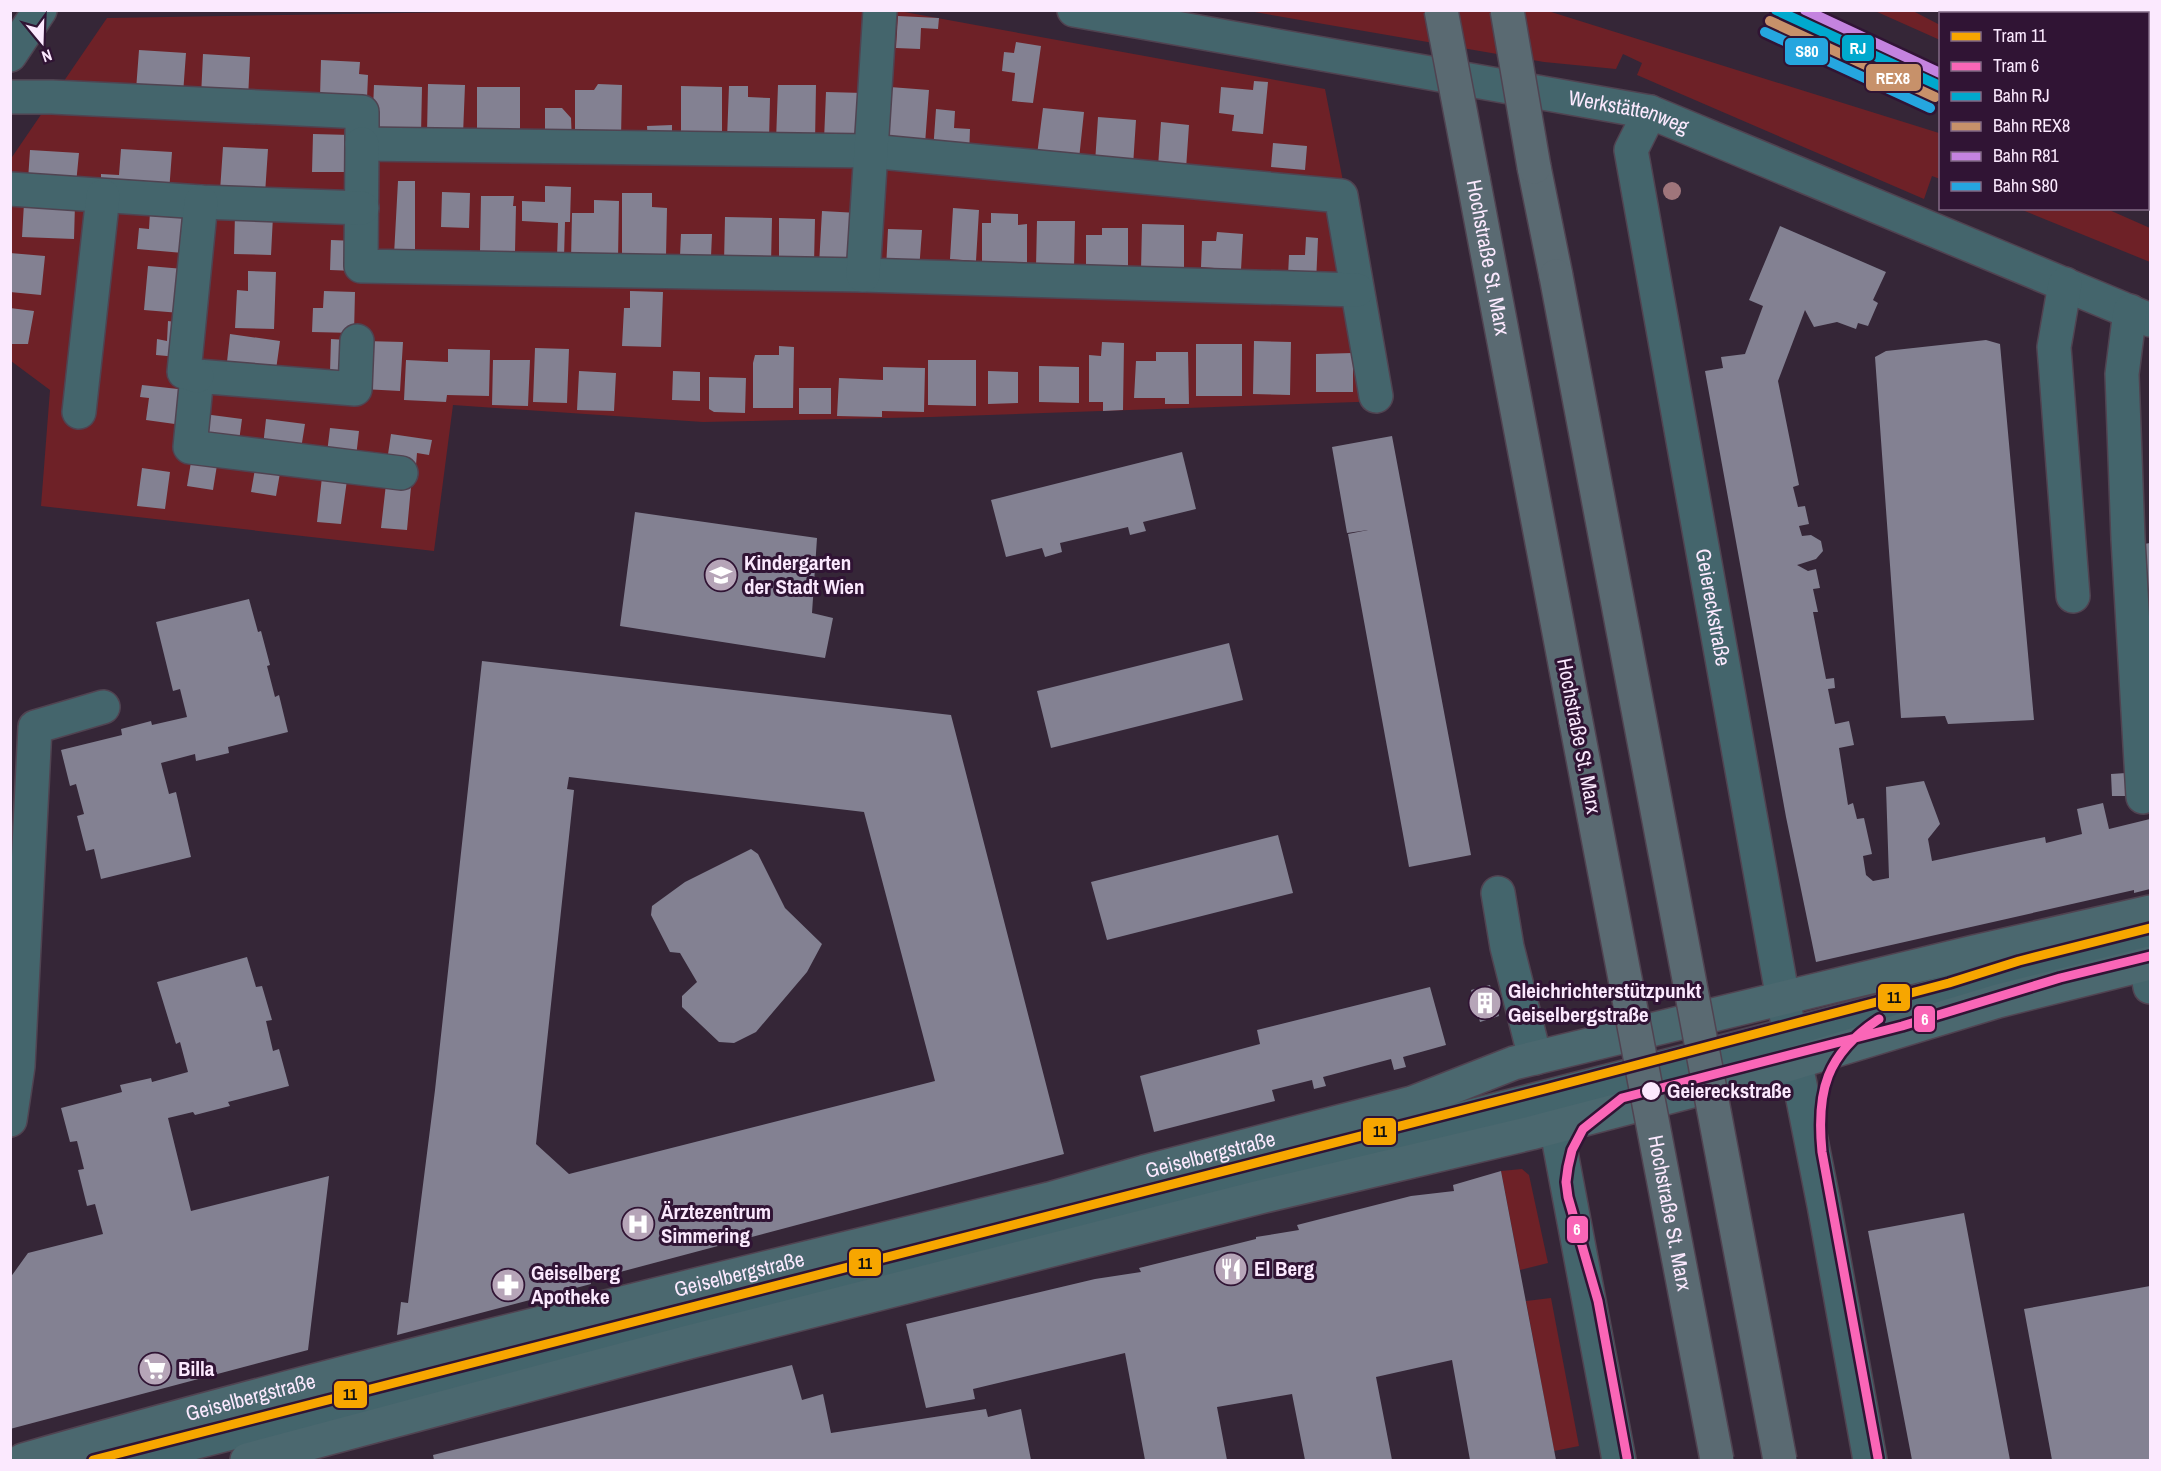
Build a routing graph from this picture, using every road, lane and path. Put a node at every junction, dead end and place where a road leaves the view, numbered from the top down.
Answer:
1 (40, 10) edge
2 (880, 10) edge
3 (1074, 10) edge
4 (1441, 10) edge
5 (1507, 10) edge
6 (10, 55) edge
7 (10, 97) edge
8 (1650, 112) junction
9 (362, 144) junction
10 (870, 151) junction
11 (10, 189) edge
12 (103, 196) junction
13 (201, 202) junction
14 (362, 208) junction
15 (863, 275) junction
16 (2065, 284) junction
17 (1357, 290) junction
18 (2140, 315) edge
19 (357, 341) dead end
20 (197, 376) junction
21 (1376, 396) dead end
22 (80, 412) dead end
23 (401, 473) dead end
24 (2073, 596) dead end
25 (103, 707) dead end
26 (2143, 797) dead end
27 (1498, 893) dead end
28 (2151, 912) edge
29 (2149, 963) edge
30 (1783, 999) junction
31 (1794, 1048) junction
32 (1535, 1058) junction
33 (10, 1120) edge
34 (1556, 1126) junction
35 (290, 1455) edge
36 (23, 1461) edge
37 (126, 1461) edge
38 (247, 1461) edge
39 (1619, 1461) edge
40 (1717, 1461) edge
41 (1780, 1461) edge
42 (1870, 1461) edge

1 - 6 street
2 - 10 street
3 - 8 street, Werkstättenweg
4 - 40 highway, Hochstraße St. Marx, bridge
5 - 41 highway, bridge
7 - 9 street
8 - 16 street, Werkstättenweg
8 - 30 street, Geiereckstraße
9 - 10 street
9 - 14 street
10 - 15 street
10 - 17 street
11 - 12 street
12 - 13 street
12 - 22 street
13 - 14 street
13 - 20 street
14 - 15 street
15 - 17 street
16 - 18 street, Werkstättenweg
16 - 24 street
17 - 21 street
18 - 26 street
19 - 20 street
20 - 23 street
25 - 33 street
27 - 32 street
28 - 30 main road, Geiselbergstraße
29 - 31 main road
30 - 31 street, Geiereckstraße
30 - 32 main road, Geiselbergstraße
31 - 34 main road
31 - 37 street
31 - 42 street, Geiereckstraße
32 - 36 main road, Geiselbergstraße
34 - 35 main road
34 - 39 street
35 - 38 main road

